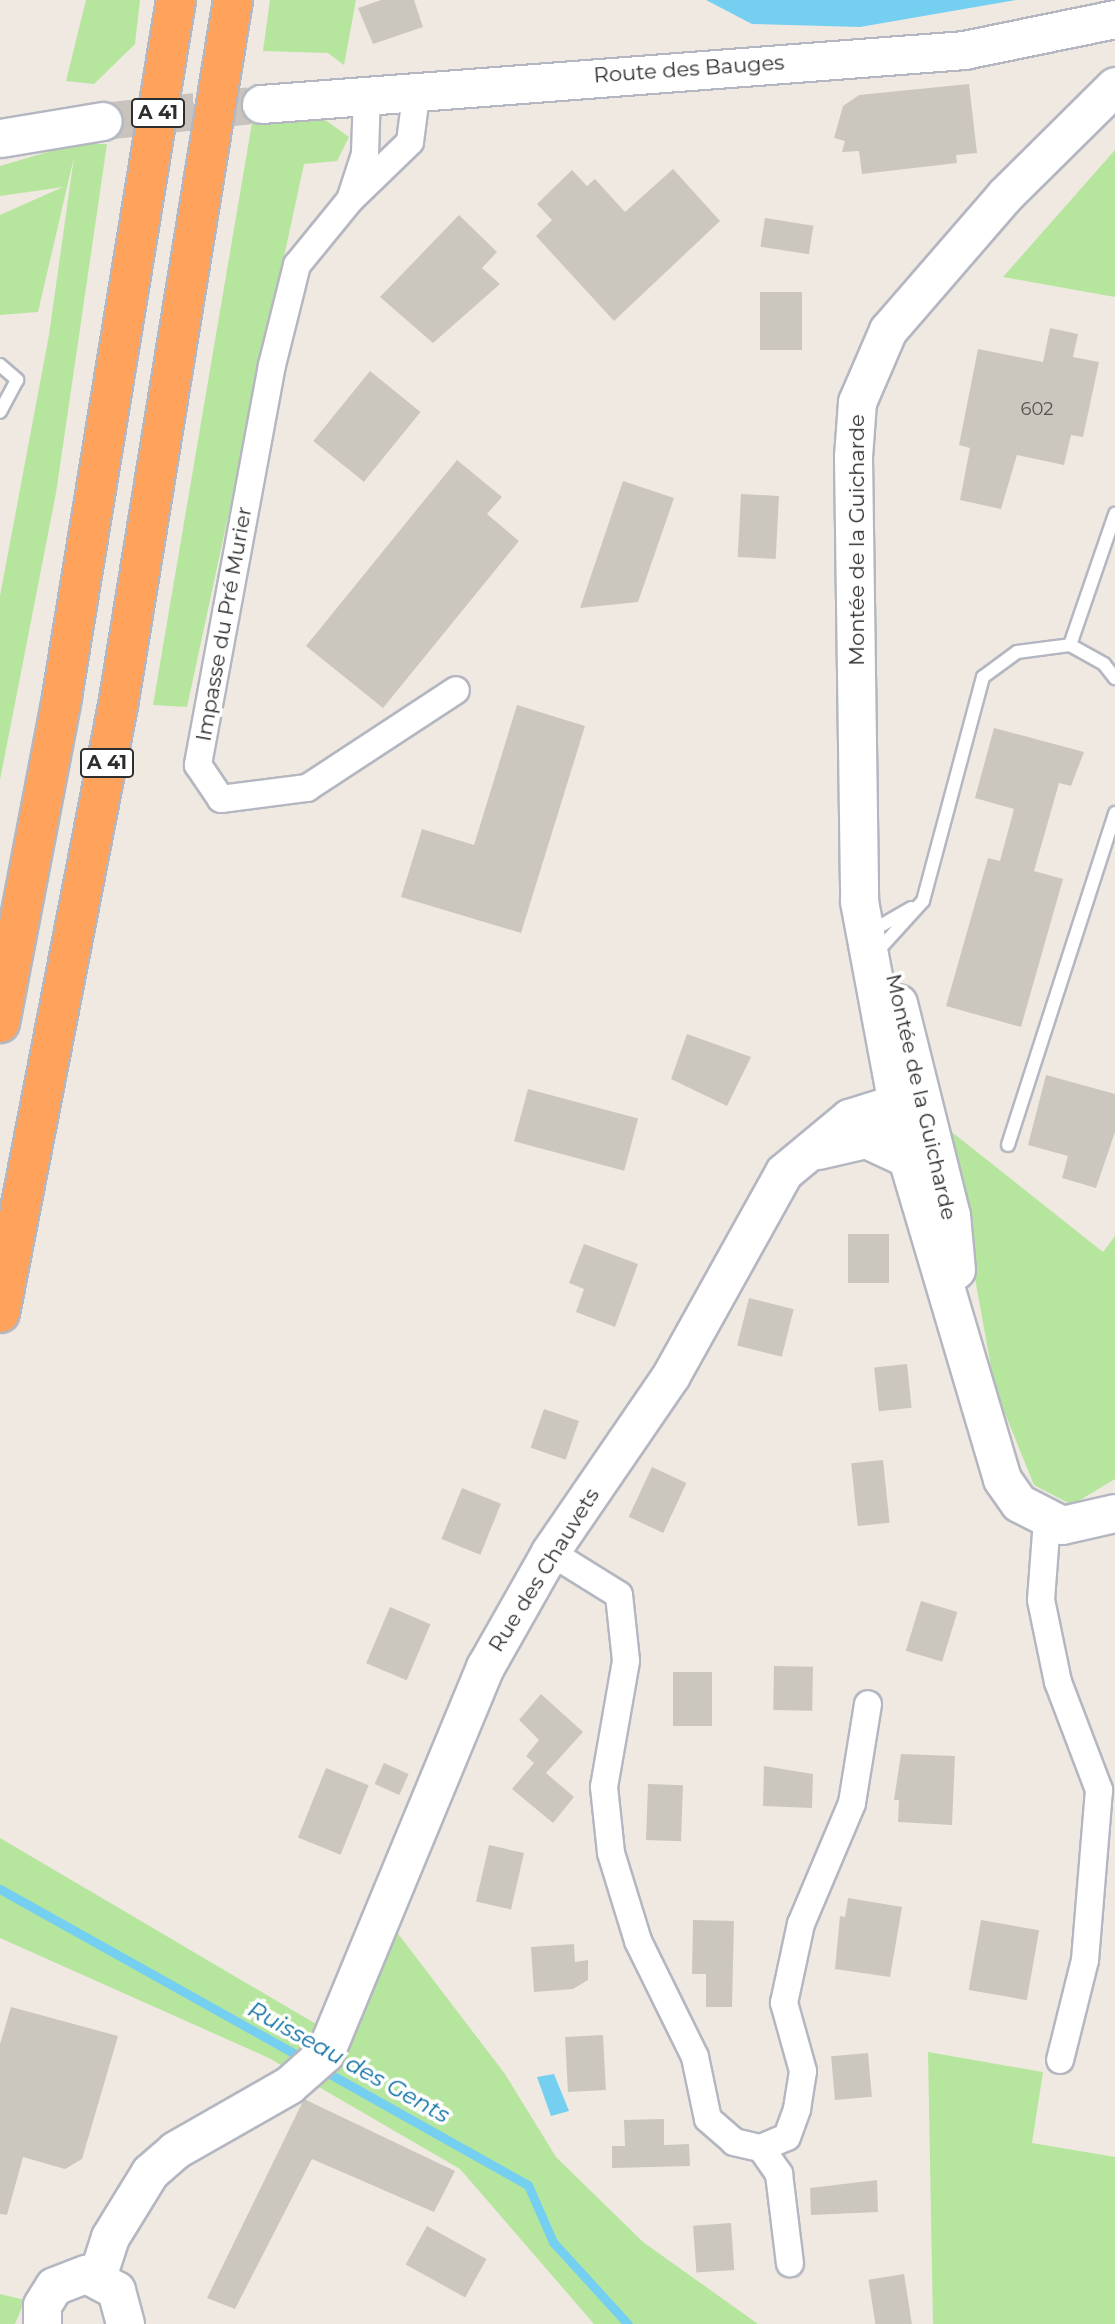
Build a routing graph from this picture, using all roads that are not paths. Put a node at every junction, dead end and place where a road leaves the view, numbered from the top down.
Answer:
1 (176, 0) edge
2 (233, 0) edge
3 (1115, 19) edge
4 (1113, 85) edge
5 (417, 88) junction
6 (366, 93) junction
7 (261, 104) tunnel mouth
8 (103, 121) tunnel mouth
9 (0, 138) edge
10 (350, 200) junction
11 (0, 365) edge
12 (0, 411) edge
13 (1115, 514) edge
14 (1070, 645) junction
15 (1115, 678) edge
16 (456, 690) dead end
17 (860, 788) junction
18 (1115, 813) edge
19 (923, 901) junction
20 (883, 935) junction
21 (0, 1023) edge
22 (894, 1104) junction
23 (929, 1129) junction
24 (1008, 1145) dead end
25 (800, 1156) junction
26 (907, 1158) junction
27 (0, 1313) edge
28 (960, 1324) junction
29 (1115, 1513) edge
30 (1047, 1520) junction
31 (550, 1552) junction
32 (868, 1704) dead end
33 (1060, 2060) dead end
34 (761, 2148) junction
35 (790, 2263) dead end
36 (97, 2277) junction
37 (42, 2324) edge
38 (124, 2324) edge

1 - 21 highway, A 41
2 - 27 highway, A 41
3 - 5 main road, Route des Bauges
4 - 17 main road, Montée de la Guicharde
5 - 6 main road, Route des Bauges
5 - 10 street, Impasse du Pré Murier
6 - 7 main road, Route des Bauges
6 - 10 street, Impasse du Pré Murier
8 - 9 main road
10 - 16 street, Impasse du Pré Murier
11 - 12 lane
13 - 14 lane
14 - 15 lane
14 - 19 lane
17 - 20 main road, Montée de la Guicharde
17 - 22 main road, Montée de la Guicharde
18 - 24 lane
19 - 20 lane
19 - 20 lane
20 - 23 main road, Montée de la Guicharde
22 - 23 main road
22 - 25 main road, Rue des Chauvets
22 - 26 main road, Montée de la Guicharde
23 - 28 main road, Montée de la Guicharde
25 - 26 main road
25 - 31 main road, Rue des Chauvets
26 - 28 main road, Montée de la Guicharde
28 - 30 main road, Montée de la Guicharde
29 - 30 main road, Montée de la Guicharde
30 - 33 street
31 - 34 street
31 - 36 main road, Rue des Chauvets
32 - 34 street
34 - 35 street
36 - 37 main road
36 - 38 main road

